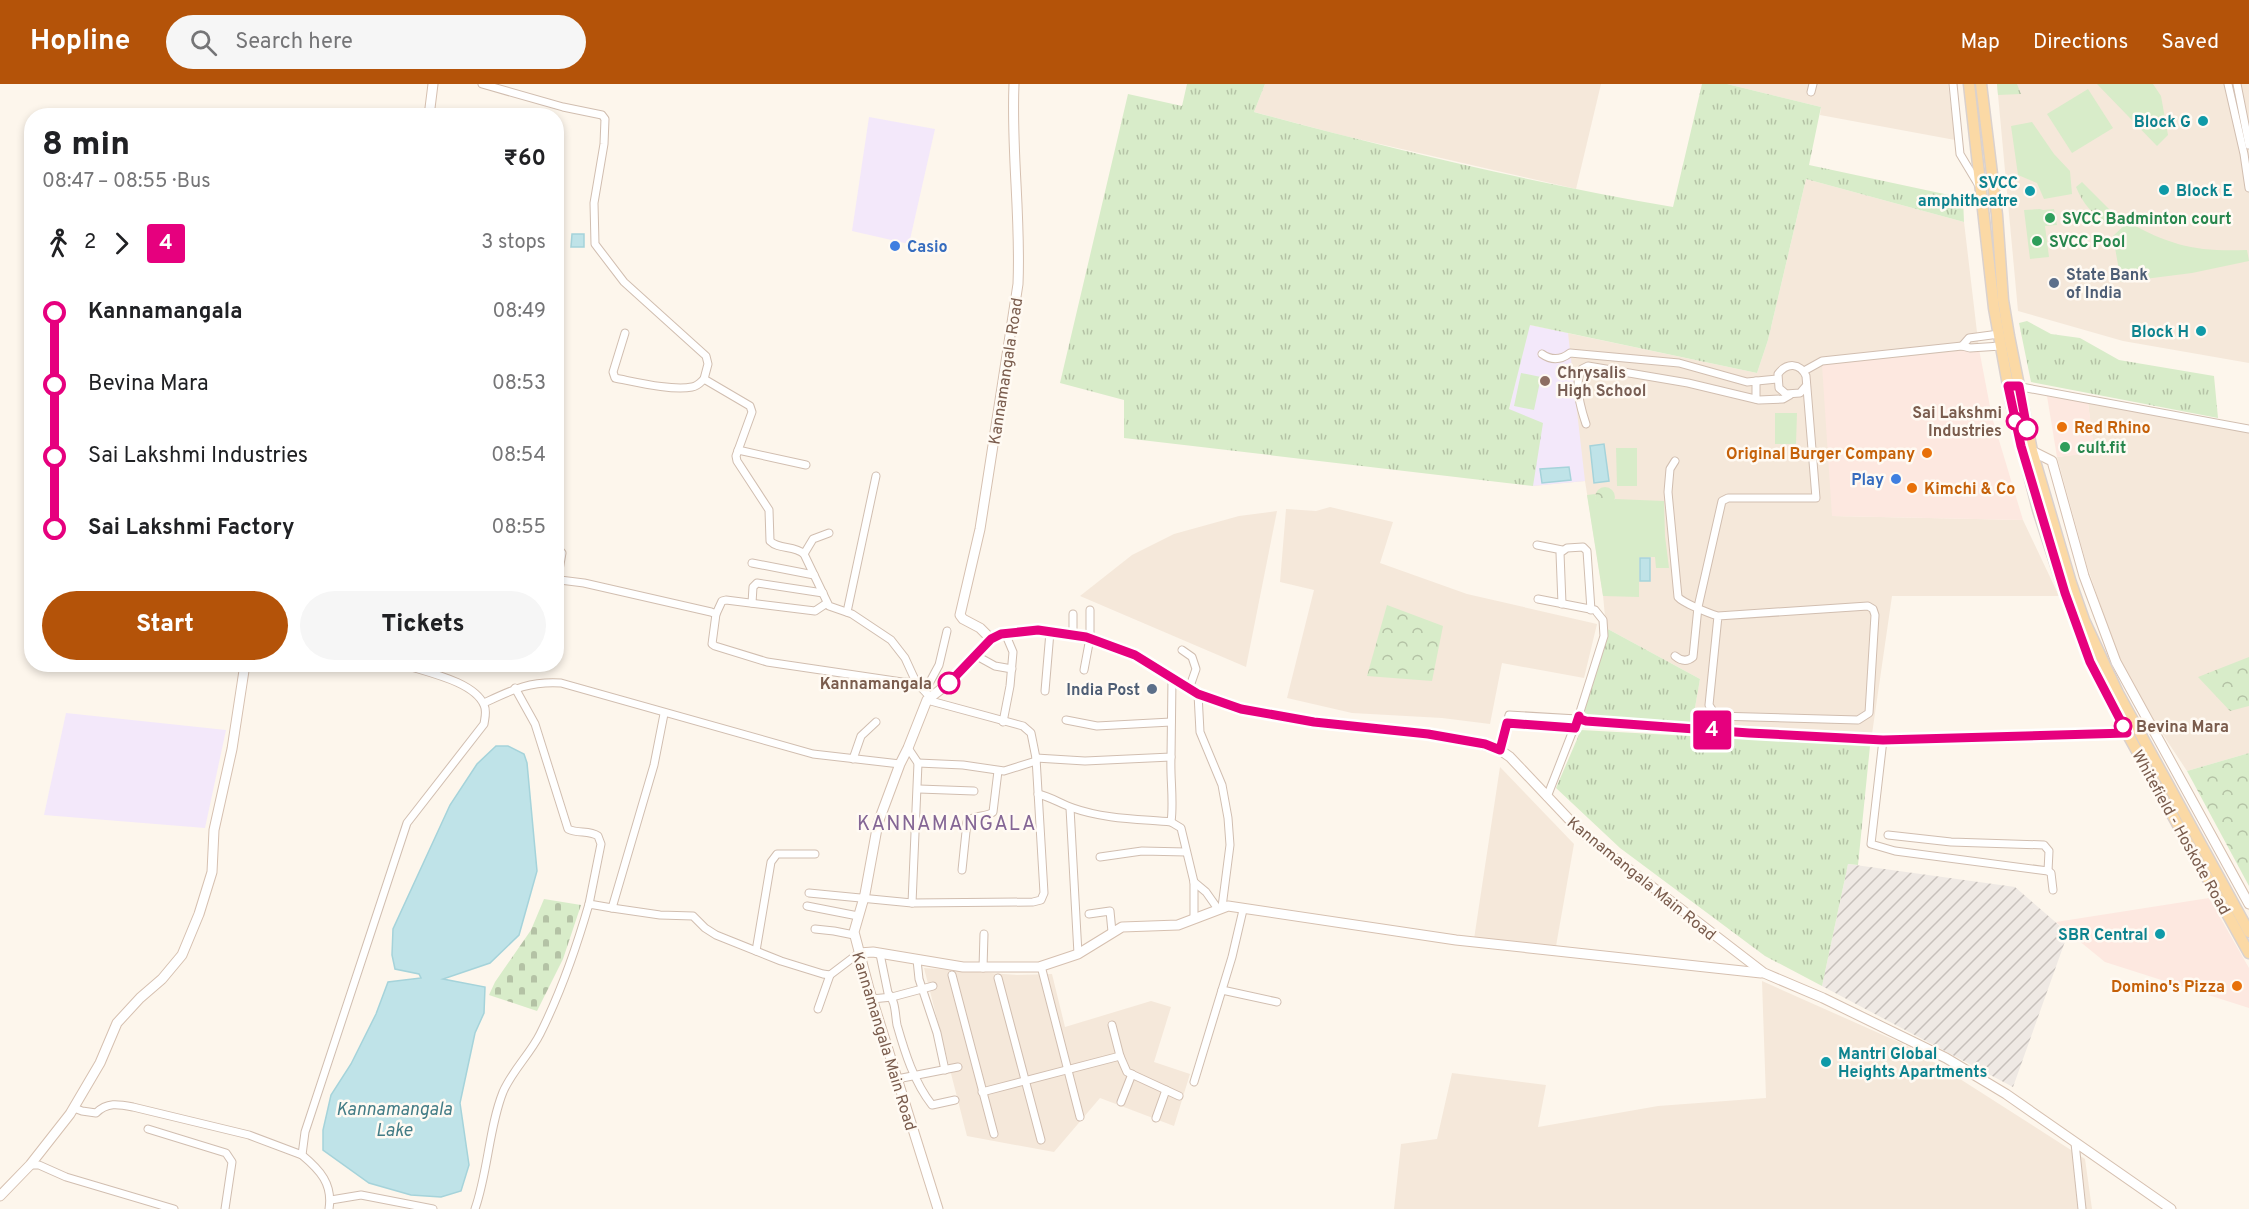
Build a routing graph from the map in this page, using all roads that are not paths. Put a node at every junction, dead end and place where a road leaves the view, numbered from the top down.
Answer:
1 (433, 84) edge
2 (482, 84) edge
3 (1014, 84) edge
4 (1813, 84) edge
5 (1953, 84) edge
6 (1969, 84) edge
7 (1981, 84) edge
8 (2228, 84) edge
9 (2237, 84) edge
10 (1811, 92) dead end
11 (430, 108) edge
12 (2249, 145) edge
13 (1980, 186) junction
14 (2249, 188) edge
15 (1983, 215) junction
16 (1997, 215) junction
17 (625, 333) dead end
18 (1999, 334) junction
19 (1962, 346) junction
20 (2001, 346) junction
21 (1542, 354) dead end
22 (1804, 371) junction
23 (704, 379) junction
24 (1777, 379) junction
25 (1756, 381) junction
26 (1806, 386) junction
27 (2013, 386) junction
28 (1790, 395) junction
29 (1756, 399) junction
30 (1586, 424) dead end
31 (2249, 429) edge
32 (738, 450) junction
33 (2032, 451) junction
34 (1675, 461) dead end
35 (806, 465) dead end
36 (876, 476) dead end
37 (829, 533) dead end
38 (1537, 545) dead end
39 (1562, 550) junction
40 (804, 554) junction
41 (752, 563) dead end
42 (814, 575) junction
43 (2085, 579) junction
44 (564, 580) edge
45 (2071, 583) junction
46 (822, 592) junction
47 (1538, 599) dead end
48 (752, 603) junction
49 (827, 603) junction
50 (1562, 604) junction
51 (1698, 607) junction
52 (1090, 610) dead end
53 (1591, 610) junction
54 (847, 612) junction
55 (716, 614) junction
56 (1073, 615) dead end
57 (1718, 616) junction
58 (947, 631) dead end
59 (1050, 632) junction
60 (1005, 633) junction
61 (1073, 635) junction
62 (1090, 638) junction
63 (991, 639) junction
64 (1182, 650) dead end
65 (975, 656) junction
66 (1675, 656) dead end
67 (1012, 669) junction
68 (1084, 670) dead end
69 (244, 672) edge
70 (426, 672) edge
71 (1172, 679) junction
72 (916, 682) junction
73 (515, 688) junction
74 (1045, 691) dead end
75 (1194, 691) junction
76 (927, 696) junction
77 (484, 703) junction
78 (664, 714) junction
79 (1578, 717) junction
80 (1066, 720) dead end
81 (876, 722) dead end
82 (1003, 722) junction
83 (1171, 722) junction
84 (1507, 723) junction
85 (1575, 728) junction
86 (2127, 733) junction
87 (1883, 740) junction
88 (908, 748) junction
89 (1500, 750) junction
90 (1171, 758) junction
91 (853, 759) junction
92 (1036, 759) junction
93 (918, 763) junction
94 (900, 764) junction
95 (998, 771) junction
96 (919, 789) junction
97 (974, 791) dead end
98 (1038, 794) junction
99 (1547, 797) junction
100 (1070, 808) junction
101 (1171, 822) junction
102 (1888, 836) dead end
103 (1186, 852) junction
104 (815, 854) dead end
105 (1100, 857) dead end
106 (962, 870) dead end
107 (2048, 871) junction
108 (1194, 882) junction
109 (2052, 890) dead end
110 (809, 893) dead end
111 (864, 900) junction
112 (912, 903) junction
113 (589, 904) junction
114 (2249, 904) edge
115 (807, 906) dead end
116 (612, 908) junction
117 (1220, 908) junction
118 (1243, 910) junction
119 (1089, 914) dead end
120 (858, 916) junction
121 (1194, 919) junction
122 (815, 930) dead end
123 (1112, 932) junction
124 (2249, 932) edge
125 (984, 934) dead end
126 (854, 936) junction
127 (756, 951) junction
128 (859, 953) junction
129 (2249, 953) edge
130 (880, 954) junction
131 (1078, 954) junction
132 (917, 960) junction
133 (1041, 966) junction
134 (984, 968) junction
135 (1764, 973) junction
136 (830, 975) junction
137 (952, 975) dead end
138 (998, 978) dead end
139 (933, 986) dead end
140 (923, 988) junction
141 (1222, 990) junction
142 (892, 997) junction
143 (873, 999) junction
144 (1277, 1002) dead end
145 (818, 1009) dead end
146 (1112, 1025) dead end
147 (1120, 1056) junction
148 (958, 1067) dead end
149 (1068, 1069) junction
150 (945, 1070) junction
151 (914, 1074) junction
152 (1132, 1074) junction
153 (897, 1079) junction
154 (1025, 1080) junction
155 (1194, 1082) dead end
156 (1166, 1090) junction
157 (982, 1092) junction
158 (1179, 1095) dead end
159 (956, 1100) dead end
160 (1121, 1101) dead end
161 (74, 1108) junction
162 (1080, 1117) dead end
163 (1156, 1118) dead end
164 (148, 1129) dead end
165 (994, 1134) dead end
166 (1041, 1140) dead end
167 (2074, 1143) junction
168 (302, 1155) junction
169 (30, 1165) junction
170 (0, 1196) edge
171 (331, 1200) junction
172 (174, 1209) edge
173 (225, 1209) edge
174 (329, 1209) edge
175 (433, 1209) edge
176 (475, 1209) edge
177 (938, 1209) edge
178 (2082, 1209) edge
179 (2171, 1209) edge

1 - 11 street
2 - 23 street
3 - 63 street, Kannamangala Road
4 - 10 street
5 - 13 street
6 - 13 main road, Whitefield - Hoskote Road
7 - 16 main road, Whitefield - Hoskote Road
8 - 14 street
9 - 12 street
13 - 15 main road, Whitefield - Hoskote Road
15 - 16 main road
15 - 18 main road, Whitefield - Hoskote Road
16 - 27 main road, Whitefield - Hoskote Road
17 - 23 street
18 - 19 street
18 - 20 main road, Whitefield - Hoskote Road
19 - 20 street
19 - 22 street
20 - 27 main road, Whitefield - Hoskote Road
21 - 25 street
22 - 24 street
22 - 26 street
23 - 32 street
24 - 25 street
24 - 28 street
25 - 29 street
26 - 28 street
26 - 51 street
27 - 31 street
27 - 33 main road, Whitefield - Hoskote Road
27 - 86 main road, Whitefield - Hoskote Road
28 - 29 street
29 - 30 street
32 - 35 street
32 - 40 street
33 - 43 street
33 - 45 main road, Whitefield - Hoskote Road
34 - 51 street
36 - 54 street
37 - 40 street
38 - 39 street
39 - 50 street
39 - 53 street
40 - 42 street
41 - 42 street
42 - 46 street
43 - 45 street
43 - 114 street
44 - 55 street
45 - 124 main road, Whitefield - Hoskote Road
46 - 48 street
46 - 49 street
47 - 50 street
48 - 49 street
48 - 55 street
49 - 54 street
50 - 53 street
51 - 57 street
51 - 66 street
52 - 62 street
53 - 79 street
54 - 72 street
55 - 72 street
56 - 61 street
57 - 57 street
58 - 76 street
59 - 60 street, Kannamangala Main Road
59 - 61 street, Kannamangala Main Road
59 - 74 street
60 - 63 street, Kannamangala Main Road
60 - 67 street
61 - 62 street, Kannamangala Main Road
62 - 68 street
62 - 71 street, Kannamangala Main Road
63 - 65 street, Kannamangala Main Road
64 - 75 street
65 - 67 street
65 - 76 street, Kannamangala Main Road
67 - 82 street
69 - 161 street
70 - 77 street
71 - 75 street, Kannamangala Main Road
71 - 83 street
72 - 76 street
73 - 77 street
73 - 78 street
73 - 113 street
75 - 89 street, Kannamangala Main Road
75 - 117 street
76 - 82 street
76 - 88 street, Kannamangala Main Road
77 - 168 street
78 - 91 street
78 - 116 street
79 - 84 street
79 - 85 street
79 - 87 street
80 - 83 street
81 - 91 street
82 - 92 street
83 - 90 street
84 - 85 street
84 - 89 street
85 - 99 street
86 - 87 street
86 - 129 main road, Whitefield - Hoskote Road
87 - 107 street
88 - 93 street
88 - 94 street, Kannamangala Main Road
89 - 99 street, Kannamangala Main Road
90 - 92 street
90 - 101 street
91 - 94 street
92 - 95 street
92 - 98 street
93 - 95 street
93 - 96 street
94 - 111 street, Kannamangala Main Road
95 - 106 street
96 - 97 street
96 - 112 street
98 - 100 street
98 - 112 street
99 - 135 street, Kannamangala Main Road
100 - 101 street
100 - 131 street
101 - 103 street
102 - 107 street
103 - 105 street
103 - 108 street
104 - 127 street
107 - 109 street
108 - 117 street
108 - 121 street
110 - 111 street
111 - 112 street
111 - 120 street, Kannamangala Main Road
113 - 116 street
113 - 176 street
115 - 120 street
116 - 127 street
117 - 118 street
117 - 121 street
118 - 135 street
118 - 141 street
119 - 123 street
120 - 126 street, Kannamangala Main Road
121 - 123 street
122 - 126 street
123 - 131 street
125 - 134 street
126 - 128 street, Kannamangala Main Road
127 - 136 street
128 - 130 street
128 - 136 street
128 - 143 street, Kannamangala Main Road
130 - 132 street
130 - 142 street
131 - 133 street
132 - 134 street
132 - 140 street
133 - 134 street
133 - 149 street
135 - 167 street, Kannamangala Main Road
136 - 145 street
137 - 157 street
138 - 154 street
139 - 140 street
140 - 142 street
140 - 150 street
141 - 144 street
141 - 155 street
142 - 143 street
142 - 151 street
143 - 153 street, Kannamangala Main Road
146 - 147 street
147 - 149 street
147 - 152 street
148 - 150 street
149 - 154 street
149 - 162 street
150 - 151 street
151 - 153 street
151 - 159 street
152 - 156 street
152 - 160 street
153 - 177 street, Kannamangala Main Road
154 - 157 street
154 - 166 street
156 - 158 street
156 - 163 street
157 - 165 street
161 - 168 street
161 - 169 street
164 - 173 street
167 - 178 street
167 - 179 street, Kannamangala Main Road
168 - 171 street
169 - 170 street
169 - 172 street
171 - 174 street
171 - 175 street

